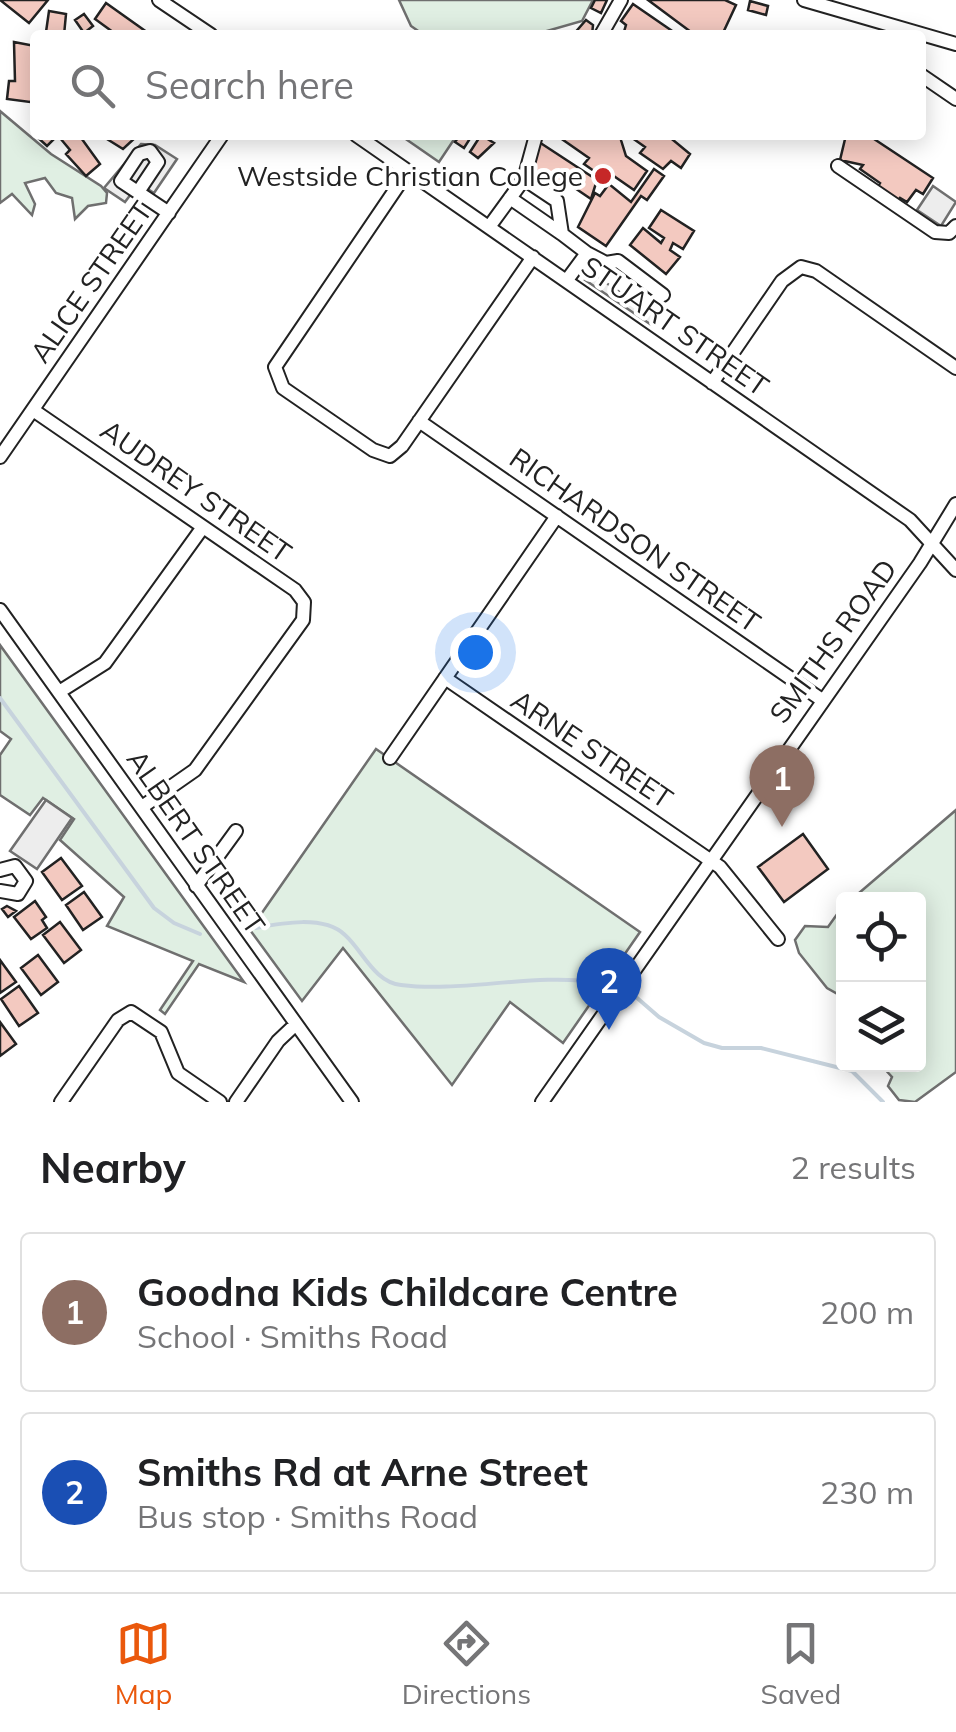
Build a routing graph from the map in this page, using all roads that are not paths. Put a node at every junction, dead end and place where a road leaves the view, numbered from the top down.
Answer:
1 (159, 0) edge
2 (622, 0) edge
3 (804, 0) edge
4 (203, 30) edge
5 (604, 30) edge
6 (904, 30) edge
7 (926, 36) edge
8 (956, 44) edge
9 (926, 79) edge
10 (956, 99) edge
11 (219, 140) edge
12 (363, 140) edge
13 (535, 140) edge
14 (838, 166) dead end
15 (408, 171) junction
16 (524, 179) junction
17 (138, 192) dead end
18 (510, 198) junction
19 (169, 213) junction
20 (956, 226) edge
21 (489, 227) junction
22 (562, 234) junction
23 (587, 252) junction
24 (533, 257) junction
25 (566, 280) junction
26 (663, 295) dead end
27 (956, 368) edge
28 (712, 382) junction
29 (33, 410) junction
30 (419, 422) junction
31 (0, 456) edge
32 (956, 504) edge
33 (557, 516) junction
34 (202, 527) junction
35 (932, 541) junction
36 (956, 570) edge
37 (0, 610) edge
38 (444, 678) junction
39 (59, 692) junction
40 (822, 700) junction
41 (390, 758) dead end
42 (142, 808) junction
43 (236, 831) dead end
44 (710, 860) junction
45 (0, 870) edge
46 (196, 886) junction
47 (0, 892) edge
48 (778, 939) dead end
49 (296, 1024) junction
50 (61, 1102) edge
51 (220, 1102) edge
52 (236, 1102) edge
53 (352, 1102) edge
54 (542, 1102) edge

1 - 4 street
2 - 5 street
3 - 6 street
7 - 8 street
9 - 10 street
11 - 19 street, ALICE STREET
12 - 15 street, STUART STREET
13 - 16 street
14 - 20 street
15 - 21 street, STUART STREET
15 - 30 street
16 - 18 street
16 - 22 street
17 - 19 street
18 - 21 street
18 - 22 street
19 - 29 street, ALICE STREET
21 - 24 street, STUART STREET
22 - 23 street
23 - 25 street
23 - 26 street
24 - 25 street, STUART STREET
24 - 30 street
25 - 28 street, STUART STREET
27 - 28 street
28 - 35 street, STUART STREET
29 - 31 street, ALICE STREET
29 - 34 street, AUDREY STREET
30 - 33 street, RICHARDSON STREET
32 - 35 street, SMITHS ROAD
33 - 38 street
33 - 40 street, RICHARDSON STREET
34 - 39 street
34 - 42 street, AUDREY STREET
35 - 36 street, STUART STREET
35 - 40 street, SMITHS ROAD
37 - 39 street, ALBERT STREET
38 - 41 street
38 - 44 street, ARNE STREET
39 - 42 street, ALBERT STREET
40 - 44 street, SMITHS ROAD
42 - 46 street, ALBERT STREET
43 - 46 street
44 - 48 street, ARNE STREET
44 - 54 street, SMITHS ROAD
45 - 47 street
46 - 49 street, ALBERT STREET
49 - 52 street
49 - 53 street, ALBERT STREET
50 - 51 street

